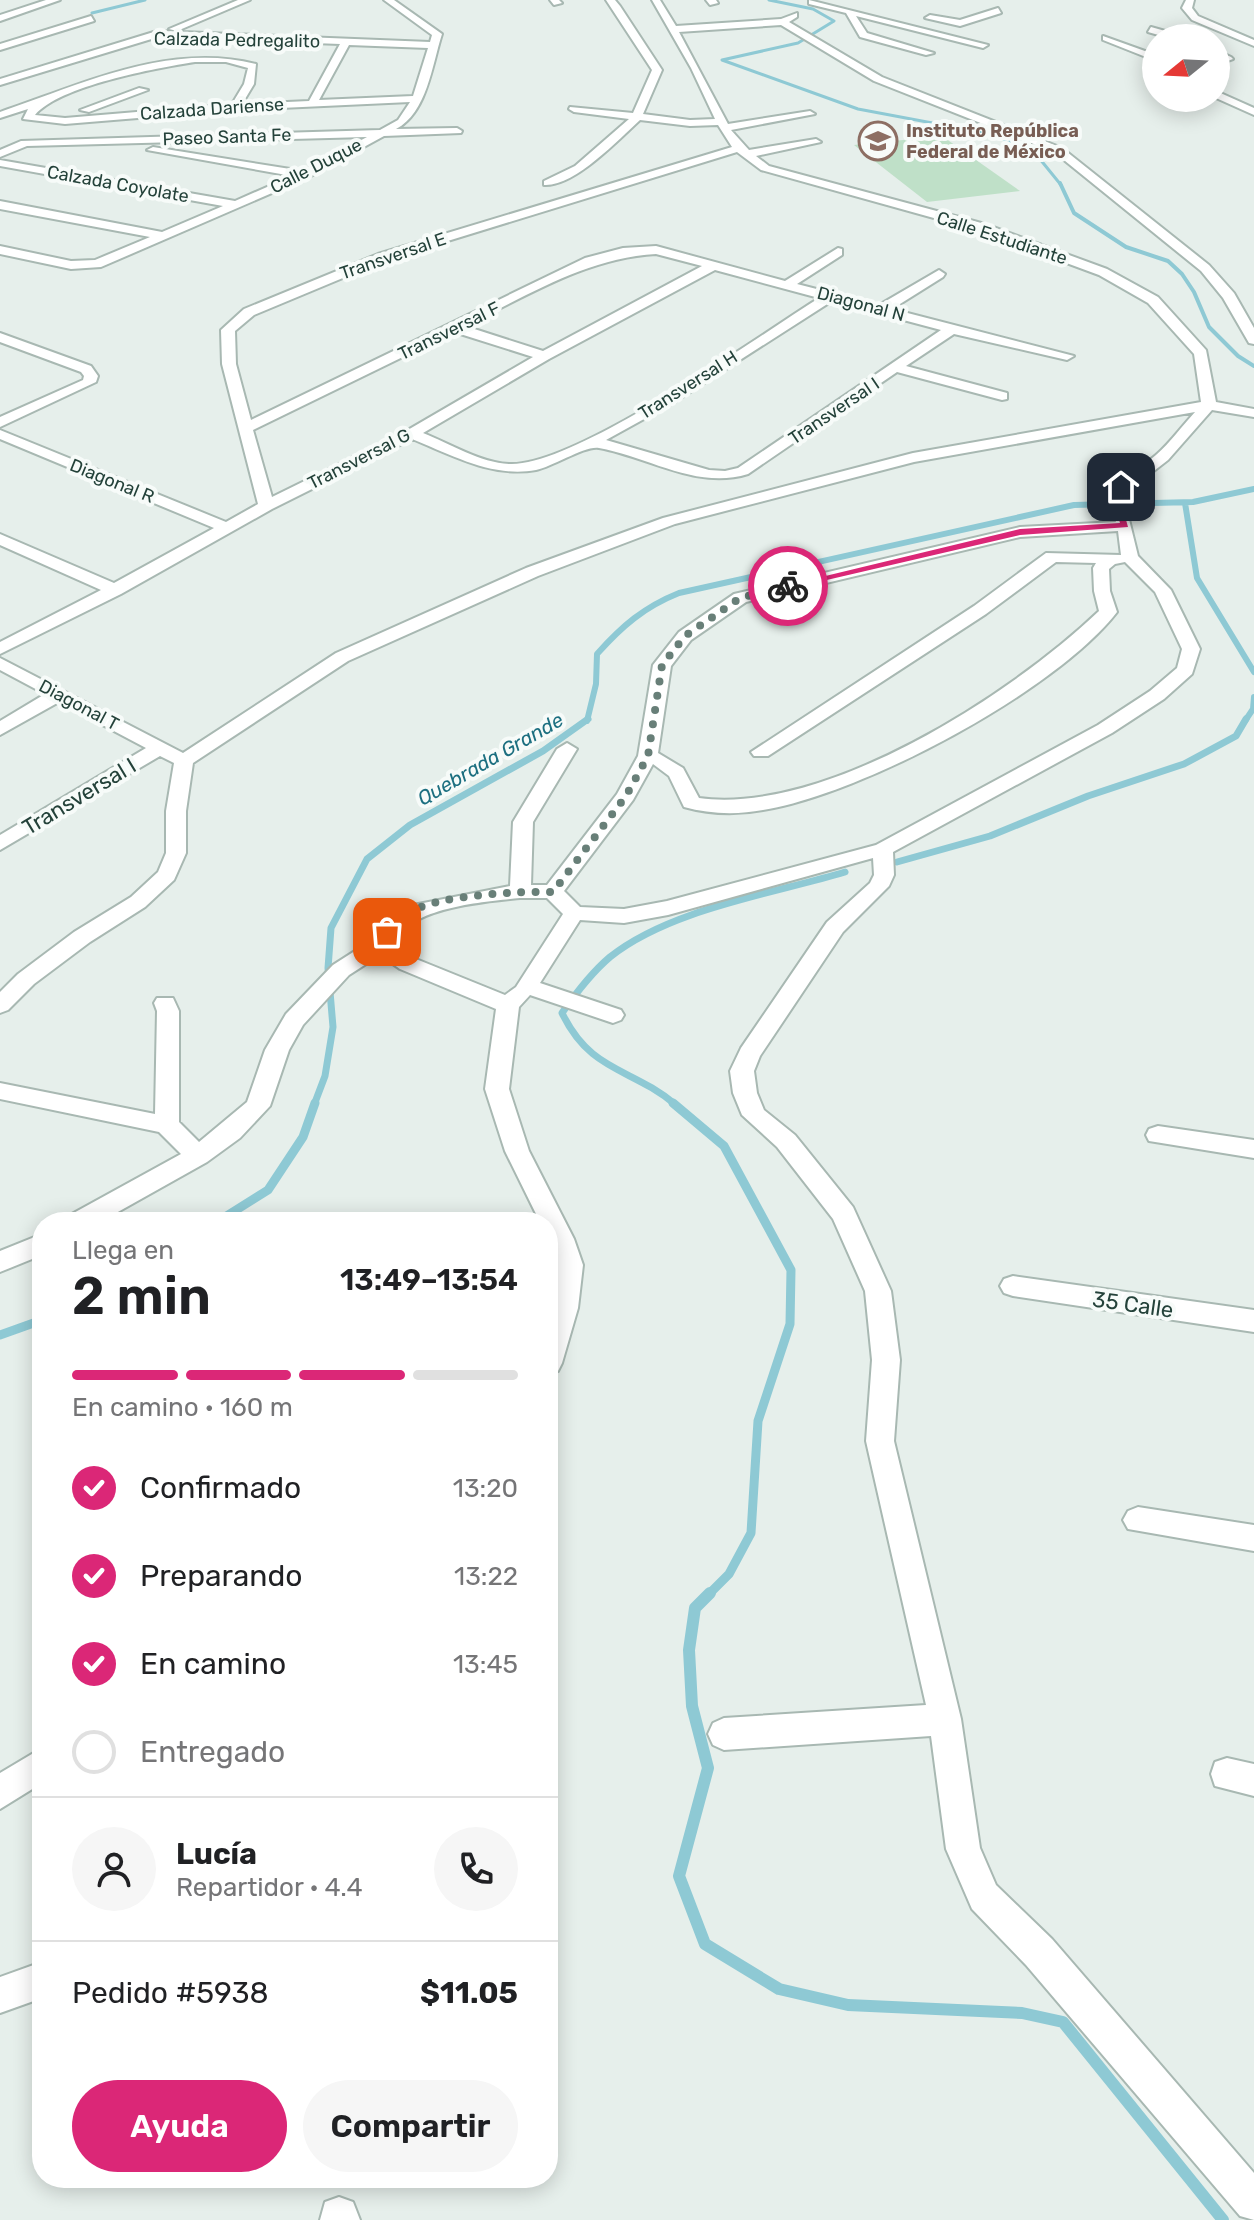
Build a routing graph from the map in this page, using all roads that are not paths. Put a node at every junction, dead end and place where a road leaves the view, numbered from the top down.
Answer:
1 (55, 0) edge
2 (246, 0) edge
3 (388, 0) edge
4 (610, 0) edge
5 (656, 0) edge
6 (1190, 0) edge
7 (16, 3) dead end
8 (808, 4) edge
9 (39, 6) junction
10 (849, 11) junction
11 (998, 11) dead end
12 (913, 14) dead end
13 (0, 18) edge
14 (91, 19) dead end
15 (783, 22) junction
16 (730, 26) junction
17 (675, 29) junction
18 (157, 34) junction
19 (737, 35) dead end
20 (1106, 38) dead end
21 (346, 42) junction
22 (1254, 43) edge
23 (432, 45) junction
24 (983, 45) dead end
25 (0, 47) edge
26 (1142, 52) edge
27 (929, 53) dead end
28 (0, 82) edge
29 (143, 90) dead end
30 (417, 99) junction
31 (1230, 101) edge
32 (313, 102) junction
33 (39, 103) junction
34 (782, 105) dead end
35 (235, 107) junction
36 (574, 109) dead end
37 (1254, 112) edge
38 (810, 114) dead end
39 (0, 115) edge
40 (637, 117) junction
41 (65, 121) junction
42 (721, 122) junction
43 (457, 131) dead end
44 (382, 132) junction
45 (117, 140) junction
46 (816, 142) dead end
47 (0, 143) edge
48 (25, 143) junction
49 (742, 151) junction
50 (0, 154) edge
51 (0, 163) edge
52 (305, 175) junction
53 (548, 183) dead end
54 (235, 204) junction
55 (0, 205) edge
56 (159, 235) junction
57 (0, 250) edge
58 (656, 250) joint
59 (838, 252) dead end
60 (716, 264) junction
61 (939, 274) dead end
62 (790, 283) junction
63 (829, 297) junction
64 (882, 309) junction
65 (457, 328) junction
66 (952, 329) junction
67 (0, 337) edge
68 (1254, 340) edge
69 (544, 356) junction
70 (1067, 356) dead end
71 (897, 368) junction
72 (1002, 396) dead end
73 (1209, 405) junction
74 (1254, 413) edge
75 (0, 423) edge
76 (247, 427) junction
77 (0, 434) edge
78 (411, 434) junction
79 (596, 442) junction
80 (266, 506) junction
81 (1124, 520) junction
82 (225, 527) junction
83 (0, 539) edge
84 (1119, 559) junction
85 (115, 590) junction
86 (0, 649) edge
87 (0, 663) edge
88 (59, 694) junction
89 (0, 729) edge
90 (158, 749) junction
91 (567, 749) dead end
92 (761, 752) dead end
93 (648, 756) junction
94 (184, 761) junction
95 (0, 844) edge
96 (883, 849) junction
97 (520, 891) junction
98 (553, 892) junction
99 (574, 913) junction
100 (380, 945) junction
101 (526, 986) junction
102 (165, 1003) dead end
103 (0, 1005) edge
104 (508, 1005) junction
105 (613, 1015) dead end
106 (0, 1091) edge
107 (167, 1125) junction
108 (1158, 1135) dead end
109 (1254, 1149) edge
110 (198, 1156) junction
111 (97, 1212) edge
112 (548, 1212) edge
113 (558, 1233) edge
114 (32, 1248) edge
115 (0, 1262) edge
116 (1013, 1286) dead end
117 (558, 1300) edge
118 (1254, 1321) edge
119 (1138, 1520) dead end
120 (1254, 1538) edge
121 (945, 1719) junction
122 (724, 1734) dead end
123 (32, 1771) edge
124 (0, 1792) edge
125 (32, 1984) edge
126 (0, 1995) edge
127 (1254, 2202) edge

1 - 9 street
2 - 18 street
3 - 23 street
4 - 40 street
5 - 17 street, Calle Estudiante
6 - 22 street
7 - 9 street
8 - 10 street
8 - 15 street
9 - 13 street
10 - 24 street
10 - 27 street
11 - 12 street
14 - 25 street
15 - 16 street
15 - 68 street
16 - 17 street
16 - 19 street
17 - 42 street, Calle Estudiante
18 - 21 street, Calzada Pedregalito
18 - 28 street, Calzada Pedregalito
20 - 26 street
21 - 23 street, Calzada Pedregalito
21 - 32 street
23 - 30 street, Calle Duque
29 - 41 street
30 - 32 street, Calzada Dariense
30 - 44 street, Calle Duque
31 - 37 street
32 - 35 street, Calzada Dariense
33 - 35 street
33 - 39 street
33 - 41 street, Calzada Dariense
34 - 42 street
35 - 41 street, Calzada Dariense
36 - 40 street
38 - 42 street
40 - 42 street
40 - 53 street
42 - 49 street, Calle Estudiante
43 - 44 street, Paseo Santa Fe
44 - 45 street, Paseo Santa Fe
44 - 52 street, Calle Duque
45 - 48 street, Paseo Santa Fe
45 - 52 street
46 - 49 street
47 - 48 street
48 - 50 street, Paseo Santa Fe
49 - 73 street, Calle Estudiante
49 - 76 street, Transversal E
51 - 54 street, Calzada Coyolate
52 - 54 street, Calle Duque
54 - 56 street, Calle Duque
55 - 56 street
56 - 57 street, Calle Duque
58 - 60 street, Diagonal N
58 - 65 street, Transversal F
59 - 62 street
60 - 62 street, Diagonal N
60 - 69 street, Transversal G
61 - 64 street
62 - 63 street, Diagonal N
63 - 64 street, Diagonal N
63 - 79 street, Transversal H
64 - 66 street, Diagonal N
65 - 69 street
65 - 76 street, Transversal F
66 - 70 street, Diagonal N
66 - 71 street, Transversal I
67 - 75 street
69 - 78 street, Transversal G
71 - 72 street
71 - 79 street, Transversal I
73 - 74 street
73 - 81 street
73 - 94 street
76 - 80 street, Transversal E
77 - 82 street, Diagonal R
78 - 79 street, Transversal H
78 - 80 street, Transversal G
80 - 82 street, Transversal G
81 - 84 street
81 - 93 street
82 - 85 street, Transversal G
83 - 85 street
84 - 92 street
84 - 93 street
84 - 96 street
85 - 86 street, Transversal G
87 - 88 street, Diagonal T
88 - 89 street
88 - 90 street, Diagonal T
90 - 94 street, Diagonal T
90 - 95 street, Transversal I
91 - 97 street
93 - 98 street
94 - 103 street
96 - 99 street
96 - 121 street
97 - 98 street
97 - 100 street
98 - 99 street
99 - 101 street
100 - 104 street
100 - 110 street
101 - 104 street
101 - 105 street
102 - 107 street
104 - 112 street
106 - 107 street
107 - 110 street
108 - 109 street
110 - 111 street
113 - 117 street
114 - 115 street
116 - 118 street, 35 Calle
119 - 120 street
121 - 122 street
121 - 127 street
123 - 124 street
125 - 126 street

